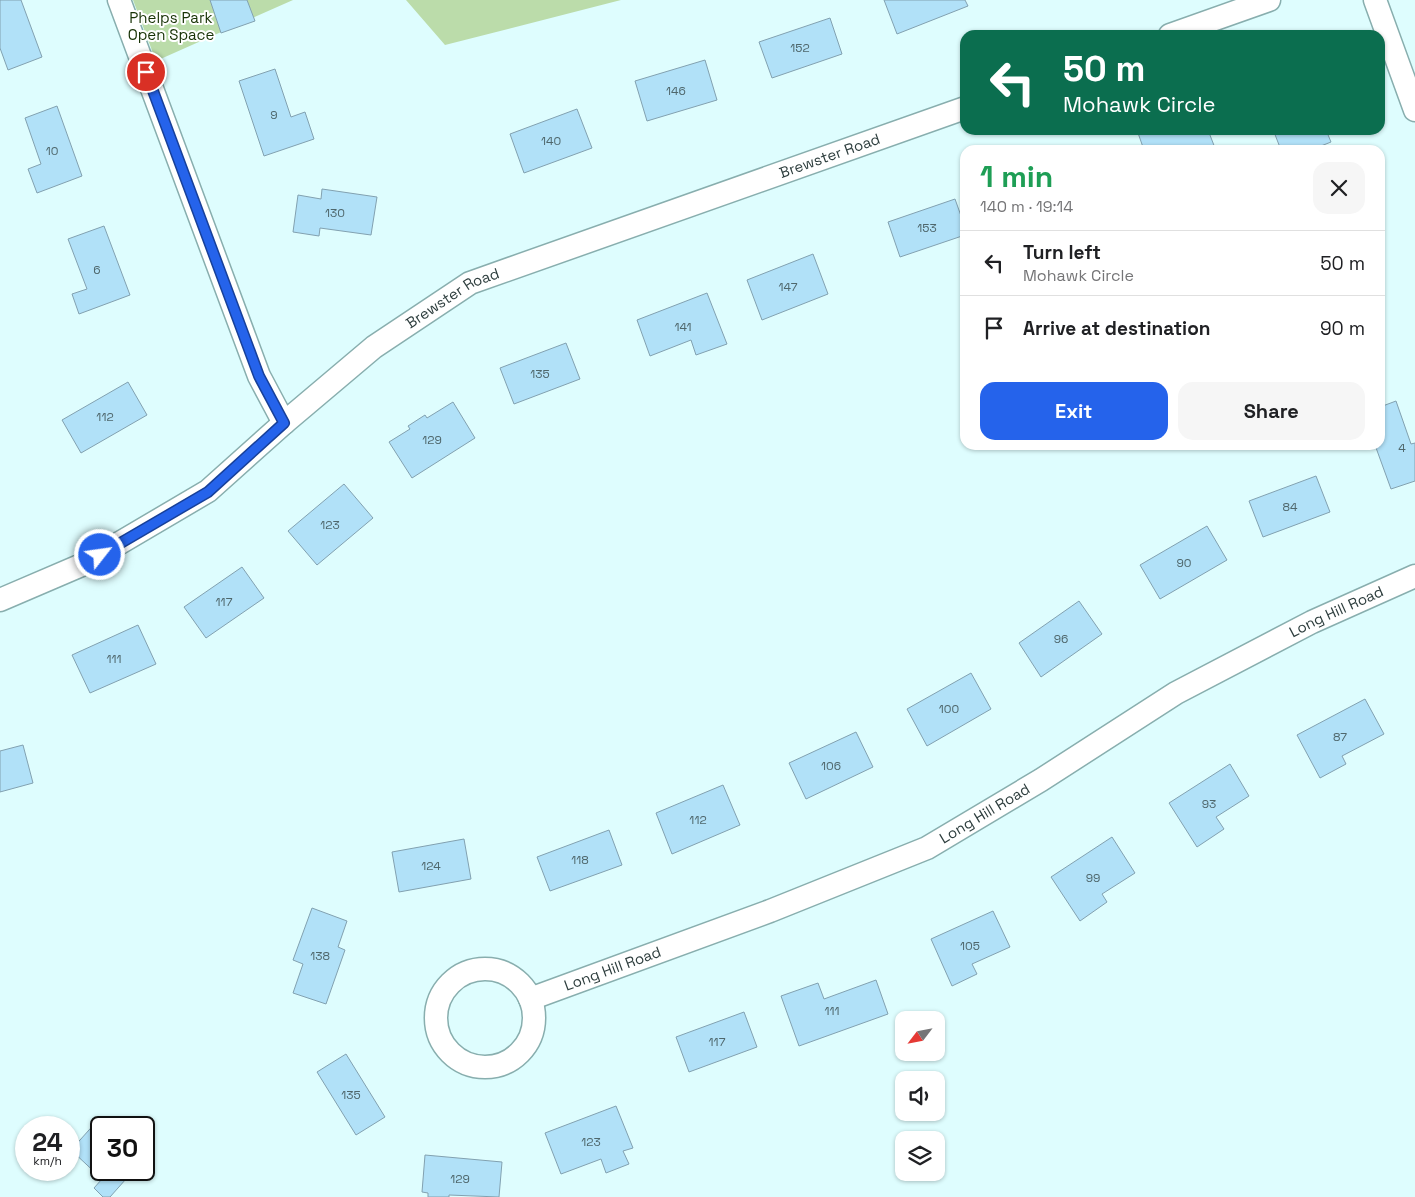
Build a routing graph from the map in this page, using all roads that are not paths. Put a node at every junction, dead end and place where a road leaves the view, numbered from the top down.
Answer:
1 (119, 0) edge
2 (1269, 0) edge
3 (1375, 0) edge
4 (1184, 30) edge
5 (960, 110) edge
6 (1415, 110) edge
7 (284, 423) junction
8 (1415, 576) edge
9 (0, 600) edge
10 (530, 999) junction

1 - 7 street
2 - 4 street
3 - 6 street
5 - 7 street, Brewster Road
7 - 9 street, Brewster Road
8 - 10 street, Long Hill Road
10 - 10 street

